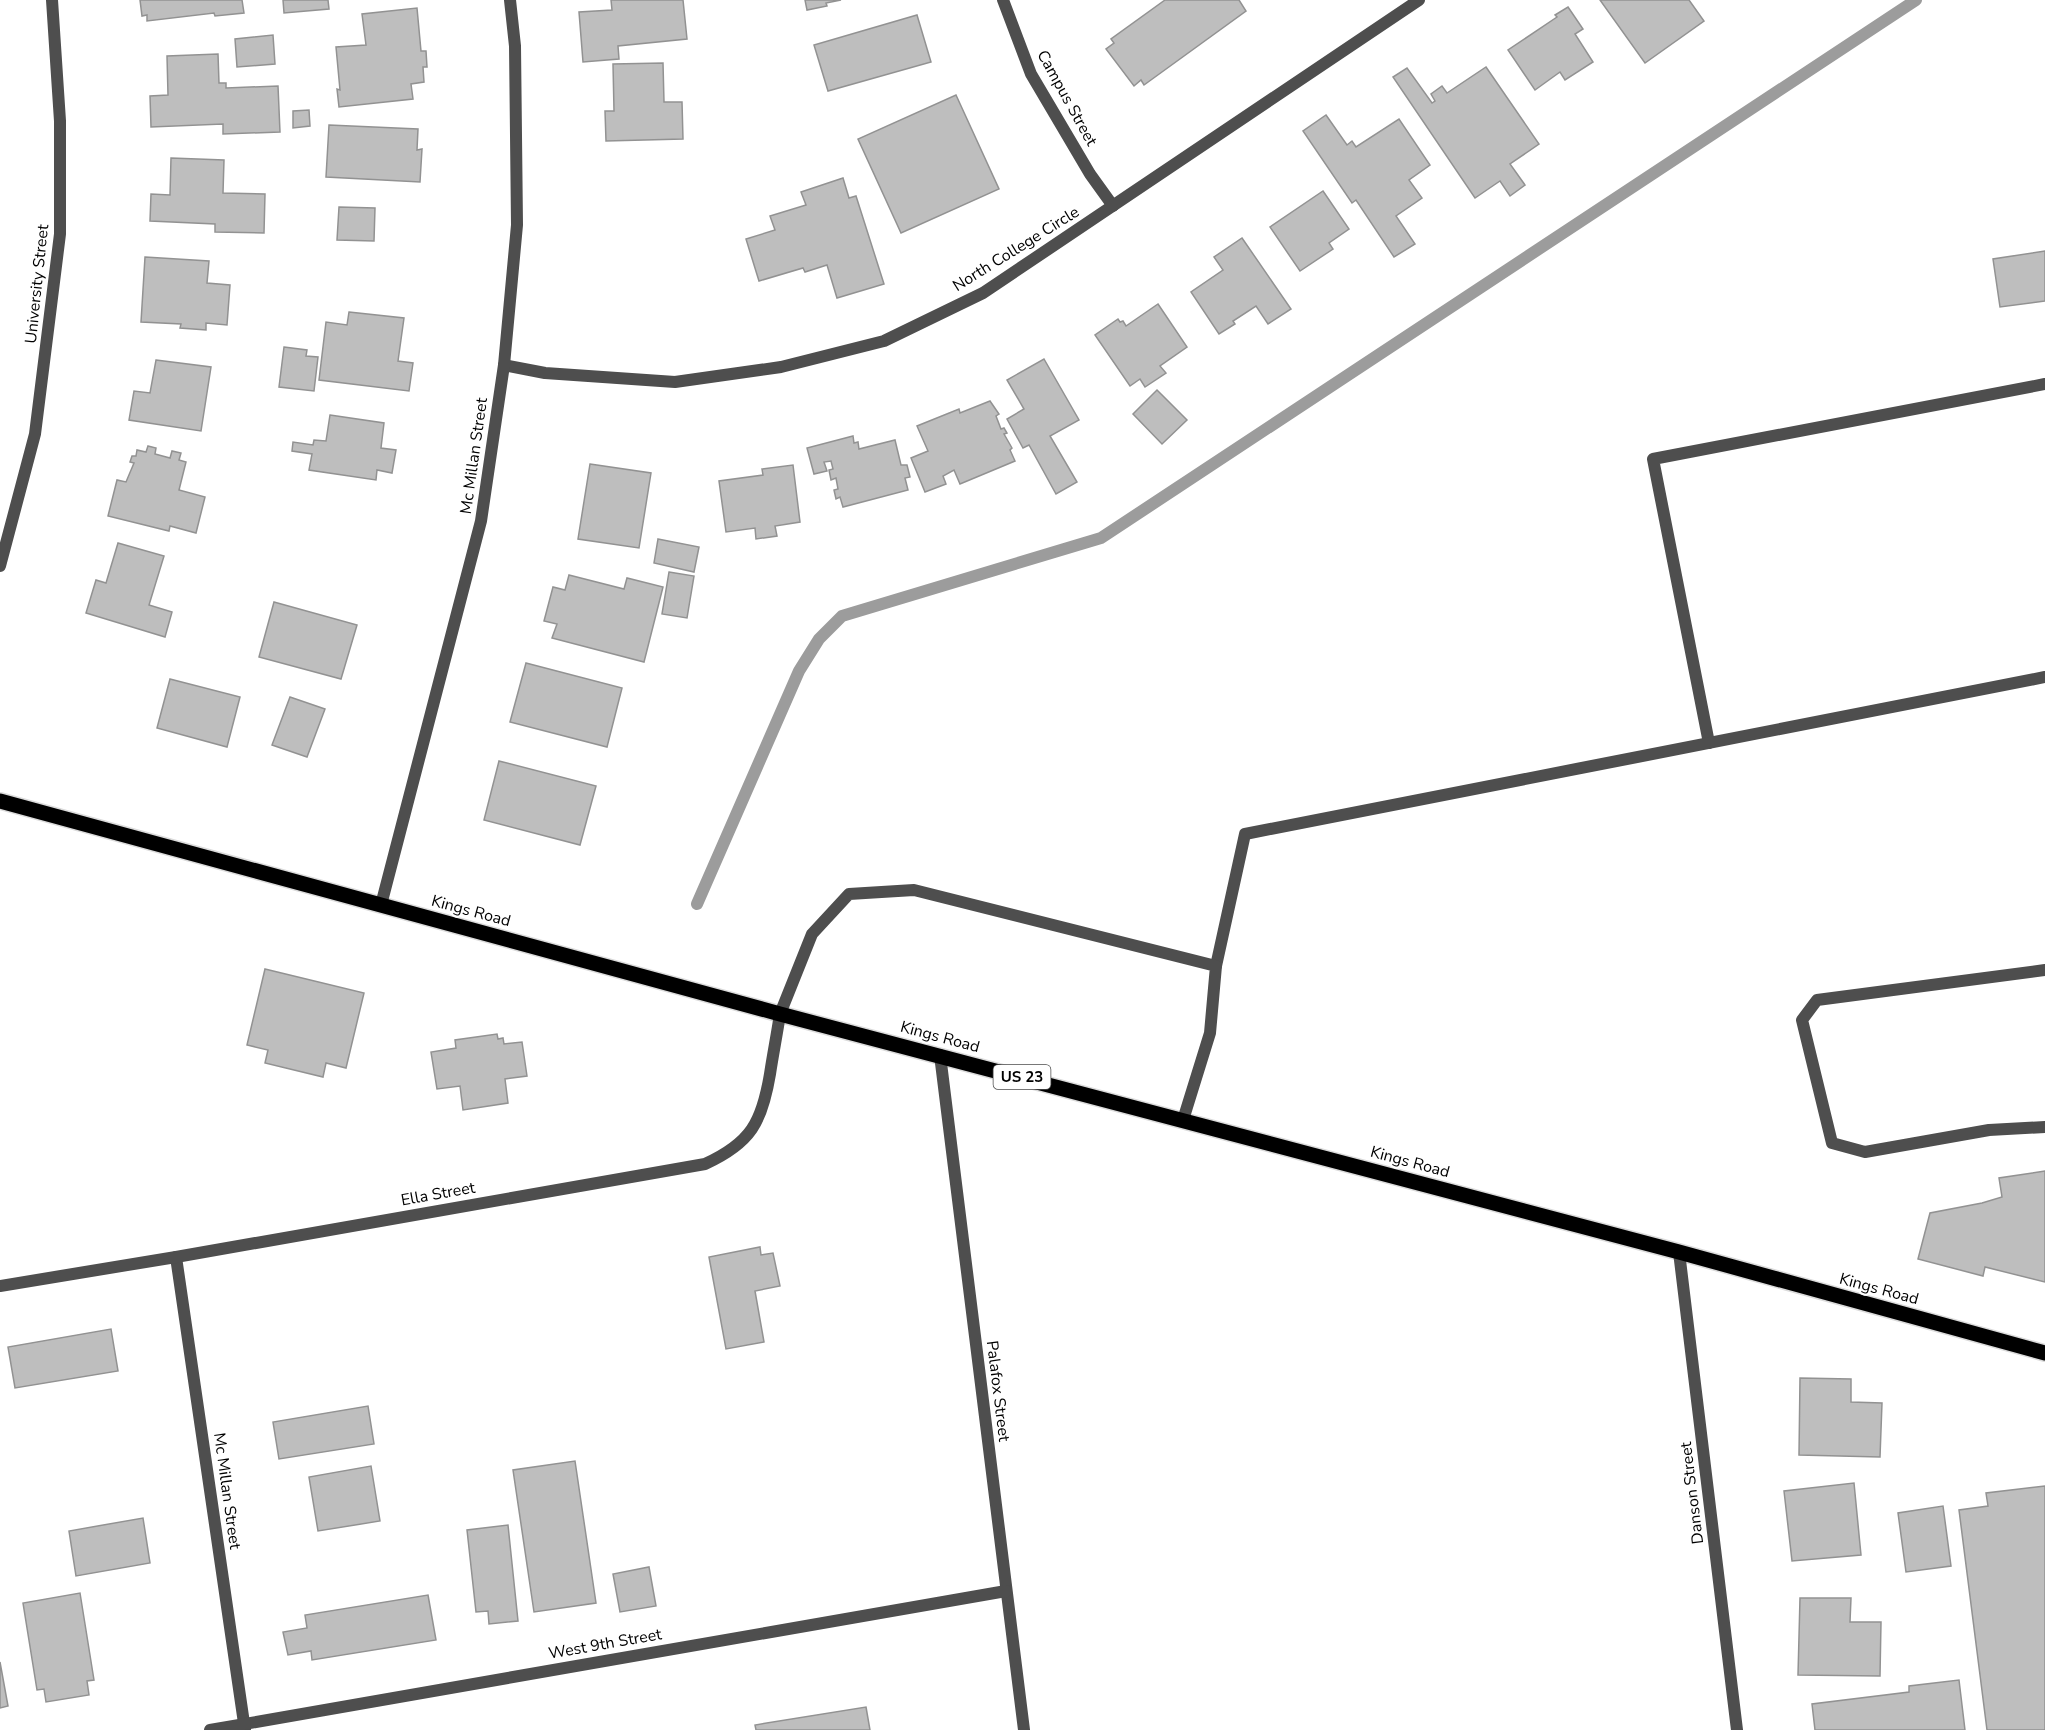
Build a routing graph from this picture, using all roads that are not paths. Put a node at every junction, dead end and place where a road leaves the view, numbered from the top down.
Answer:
1 (52, 0) edge
2 (510, 0) edge
3 (1003, 0) edge
4 (1419, 0) edge
5 (1113, 207) junction
6 (504, 365) junction
7 (2045, 384) edge
8 (0, 566) edge
9 (2045, 677) edge
10 (1709, 743) junction
11 (0, 801) edge
12 (381, 905) junction
13 (1216, 966) junction
14 (2045, 970) edge
15 (780, 1014) junction
16 (940, 1055) junction
17 (1183, 1120) junction
18 (2045, 1127) edge
19 (1679, 1252) junction
20 (176, 1257) junction
21 (0, 1286) edge
22 (2045, 1353) edge
23 (1006, 1591) junction
24 (244, 1727) edge
25 (210, 1730) edge
26 (1024, 1730) edge
27 (1737, 1730) edge

1 - 8 street, University Street
2 - 6 street, Mc Millan Street
3 - 5 street, Campus Street
4 - 5 street, North College Circle
5 - 6 street, North College Circle
6 - 12 street, Mc Millan Street
7 - 10 street
9 - 10 street
10 - 13 street
11 - 12 main road, Kings Road / US 23
12 - 15 main road, Kings Road / US 23
13 - 15 street, Ella Street
13 - 17 street
14 - 18 street
15 - 16 main road, Kings Road / US 23
15 - 20 street, Ella Street
16 - 17 main road, Kings Road / US 23
16 - 23 street, Palafox Street
17 - 19 main road, Kings Road / US 23
19 - 22 main road, Kings Road / US 23
19 - 27 street, Danson Street
20 - 21 street, Ella Street
20 - 24 street, Mc Millan Street
23 - 24 street, West 9th Street
23 - 26 street, Palafox Street
24 - 25 street, West 9th Street

